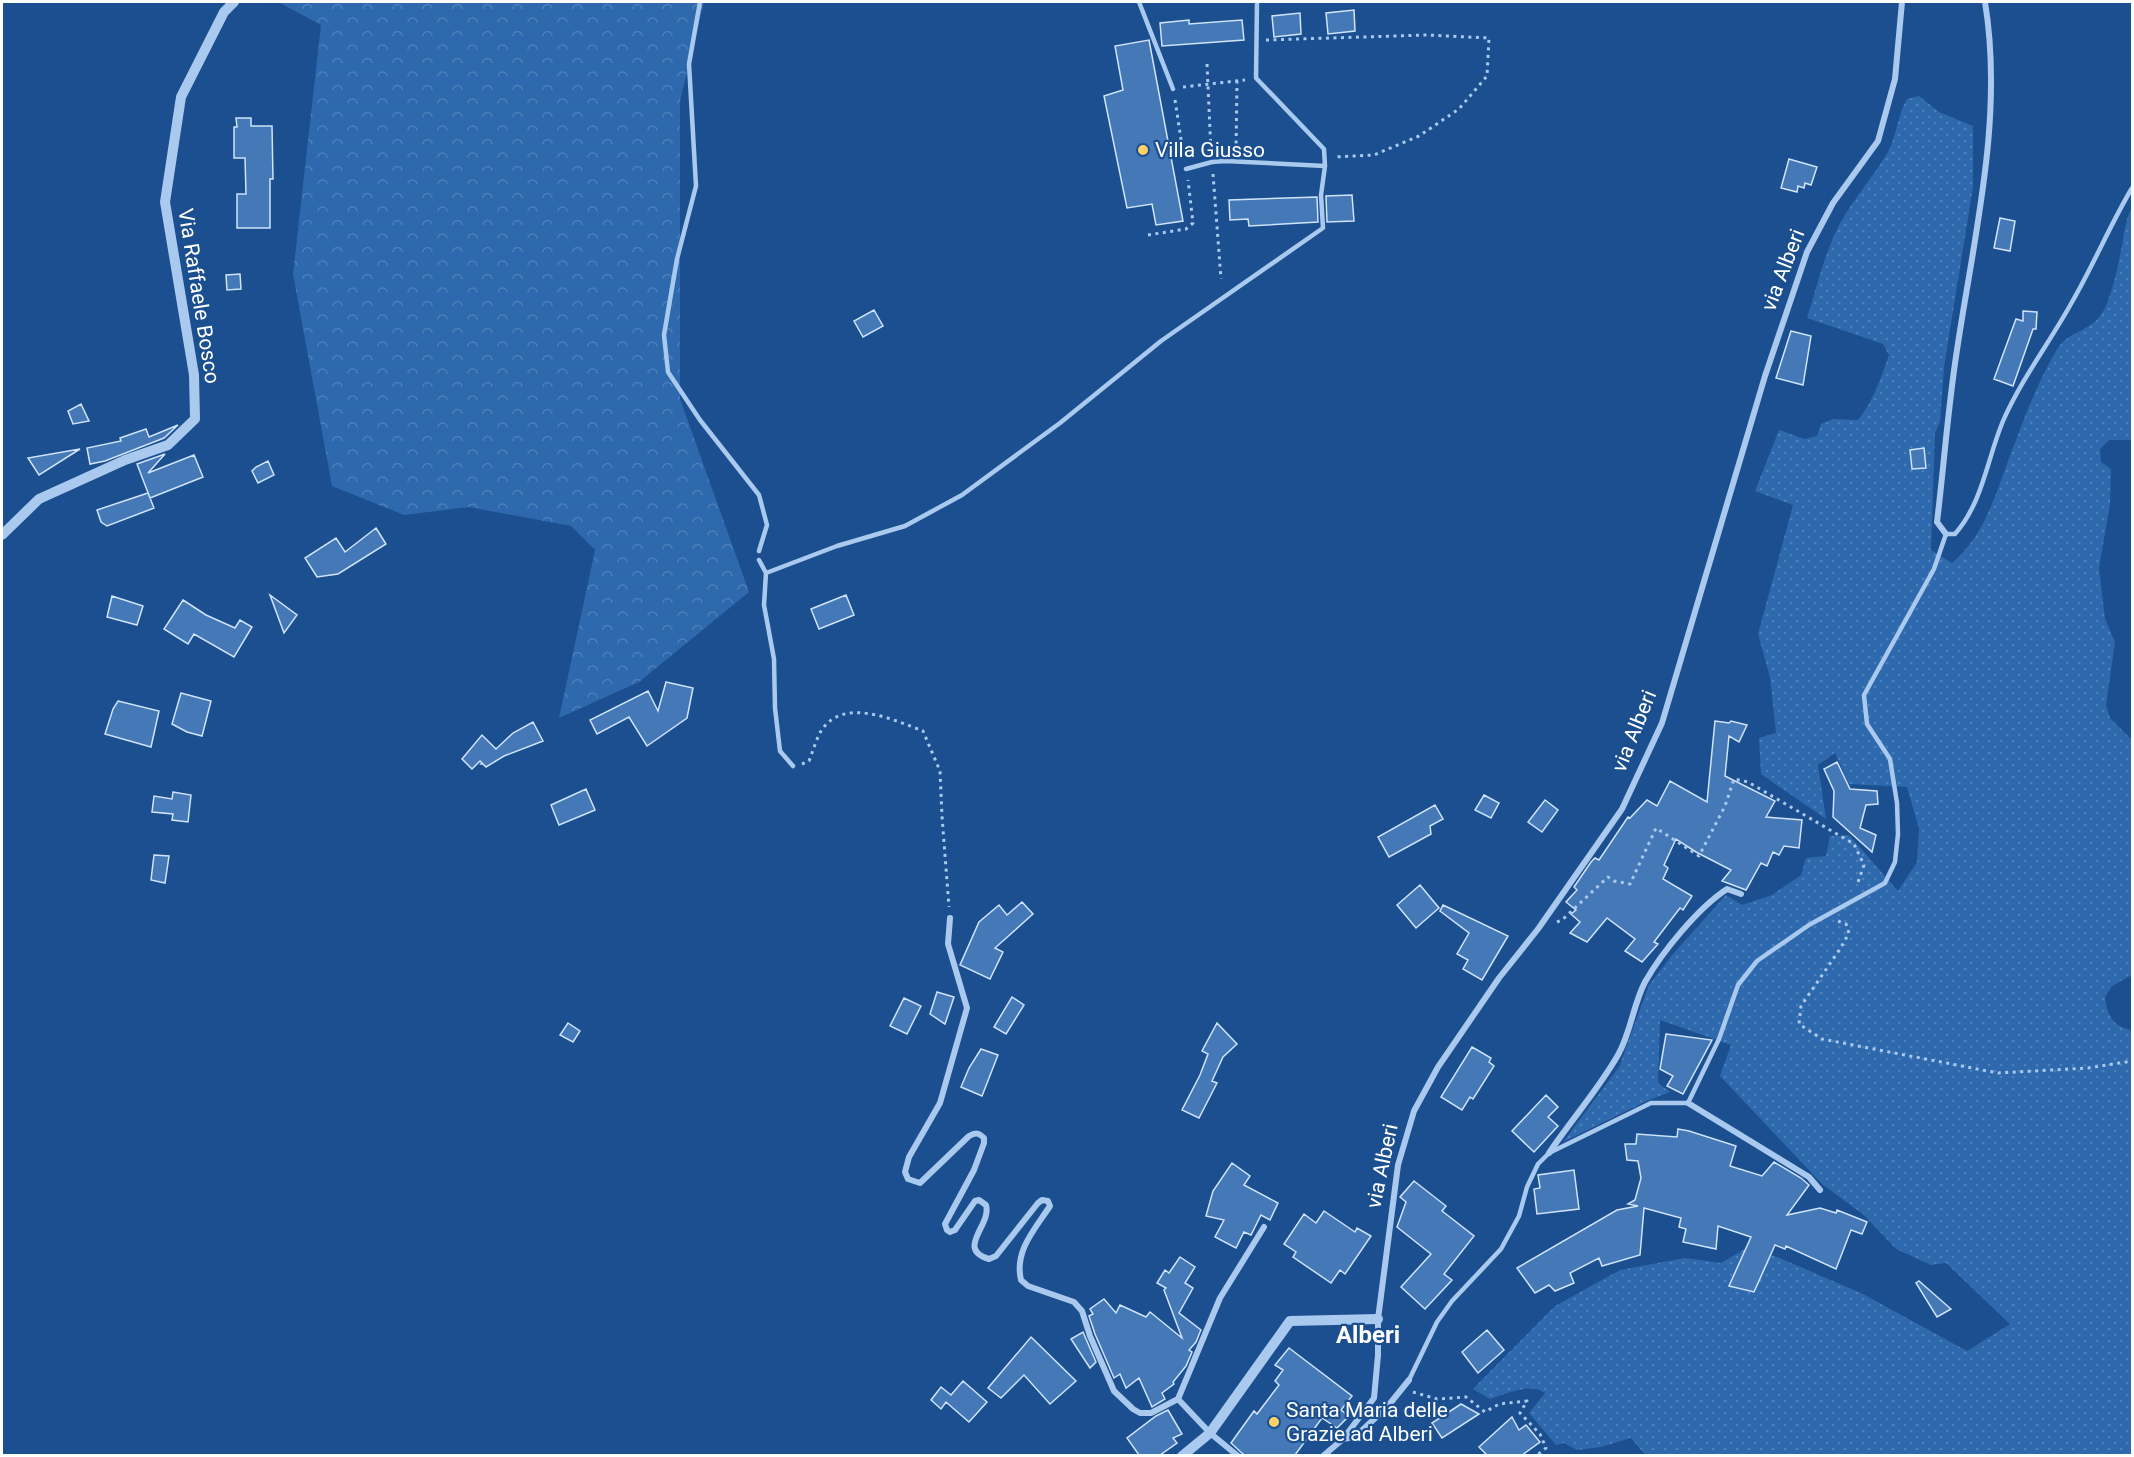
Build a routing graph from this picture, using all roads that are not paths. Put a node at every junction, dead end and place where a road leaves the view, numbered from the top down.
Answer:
1 (234, 2) edge
2 (700, 2) edge
3 (1139, 2) edge
4 (1257, 2) edge
5 (1902, 2) edge
6 (1985, 2) edge
7 (1173, 89) dead end
8 (1324, 166) junction
9 (1186, 169) dead end
10 (2133, 188) edge
11 (1946, 534) junction
12 (2, 535) edge
13 (759, 551) dead end
14 (759, 560) dead end
15 (766, 573) junction
16 (793, 766) road end
17 (1741, 894) dead end
18 (950, 918) road end
19 (1688, 1103) junction
20 (1549, 1153) junction
21 (1820, 1190) dead end
22 (1264, 1227) dead end
23 (1378, 1319) junction
24 (1409, 1380) joint
25 (1178, 1399) junction
26 (1210, 1433) junction
27 (1343, 1439) junction
28 (1182, 1455) edge
29 (1238, 1455) edge
30 (1323, 1455) edge

1 - 12 street, Via Raffaele Bosco
2 - 13 lane
3 - 7 lane
4 - 8 lane
5 - 23 street, via Alberi
6 - 11 street
8 - 9 lane
8 - 15 lane
10 - 11 lane
11 - 19 lane
14 - 15 lane
15 - 16 lane
17 - 20 street
18 - 25 street
19 - 20 lane, via Alberi
19 - 21 street
20 - 24 lane, via Alberi
22 - 25 street
23 - 26 street
23 - 27 street, via Alberi
24 - 27 street, via Alberi
25 - 26 street
26 - 28 street
26 - 29 street
27 - 30 street, via Alberi

